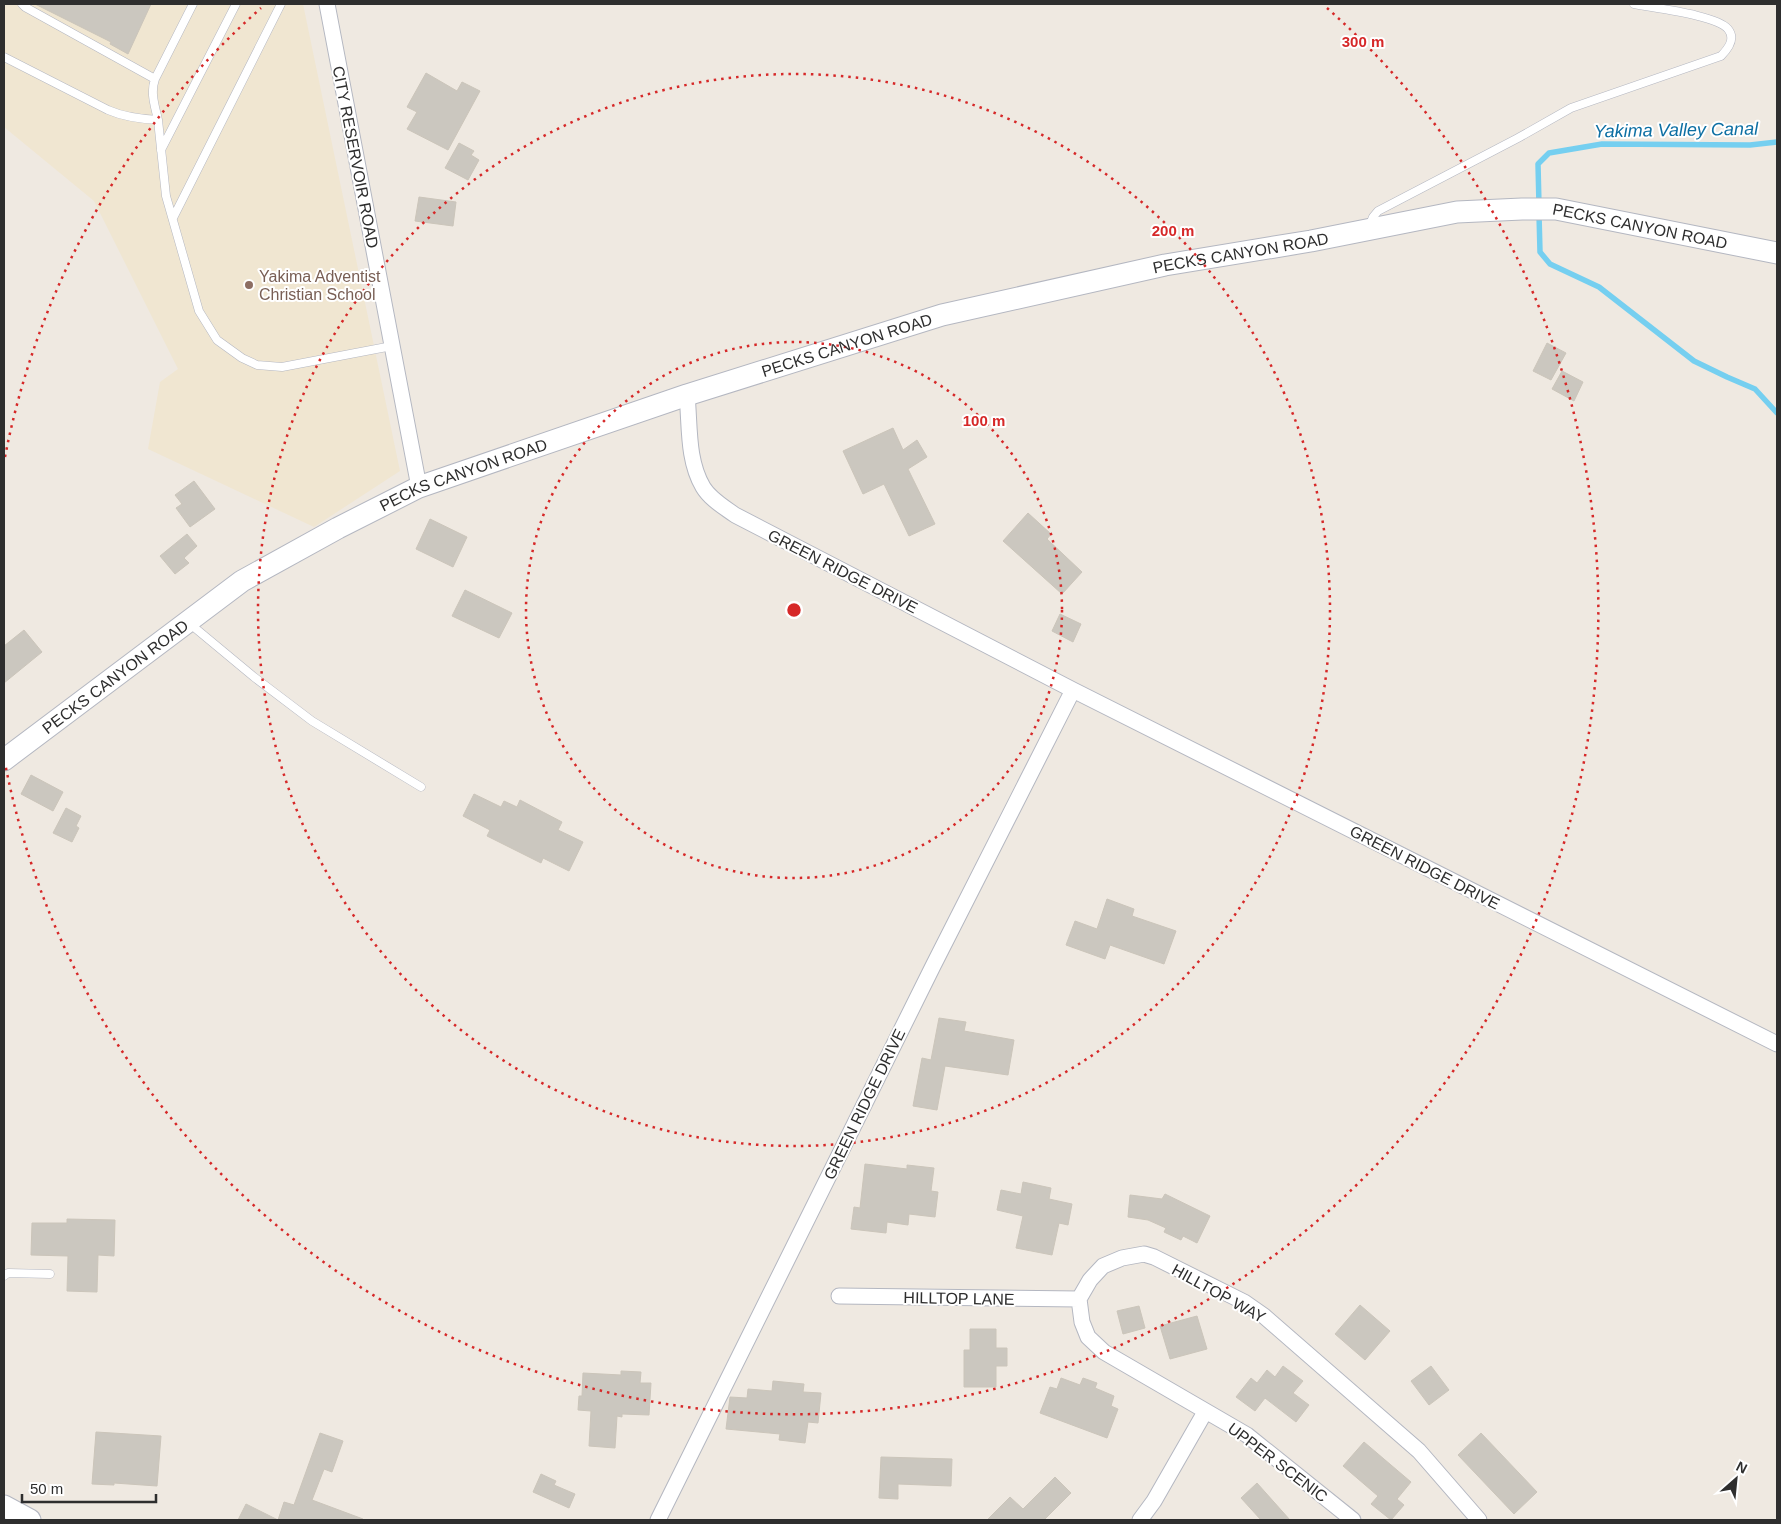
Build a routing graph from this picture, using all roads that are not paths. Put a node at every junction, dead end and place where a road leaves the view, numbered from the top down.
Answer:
1 (22, 4) edge
2 (193, 4) edge
3 (236, 4) edge
4 (281, 4) edge
5 (327, 4) edge
6 (1634, 4) edge
7 (4, 57) edge
8 (155, 78) junction
9 (158, 120) junction
10 (161, 150) junction
11 (173, 218) junction
12 (1367, 230) junction
13 (1777, 253) edge
14 (392, 346) junction
15 (687, 395) junction
16 (419, 487) junction
17 (188, 622) junction
18 (1073, 690) junction
19 (4, 760) edge
20 (422, 787) dead end
21 (1777, 1044) edge
22 (50, 1274) dead end
23 (4, 1276) edge
24 (839, 1296) dead end
25 (1079, 1299) junction
26 (1205, 1412) junction
27 (4, 1506) edge
28 (30, 1520) edge
29 (658, 1520) edge
30 (1140, 1520) edge
31 (1354, 1520) edge
32 (1479, 1520) edge

1 - 8 lane
2 - 8 lane
3 - 10 lane
4 - 11 lane
5 - 14 street, CITY RESERVOIR ROAD
6 - 12 lane
7 - 9 lane
8 - 9 lane
9 - 10 lane
10 - 11 lane
11 - 14 lane
12 - 13 street, PECKS CANYON ROAD
12 - 15 street, PECKS CANYON ROAD
14 - 16 street, CITY RESERVOIR ROAD
15 - 16 street, PECKS CANYON ROAD
15 - 18 street, GREEN RIDGE DRIVE
16 - 17 street, PECKS CANYON ROAD
17 - 19 street, PECKS CANYON ROAD
17 - 20 lane
18 - 21 street, GREEN RIDGE DRIVE
18 - 29 street, GREEN RIDGE DRIVE
22 - 23 lane
24 - 25 street, HILLTOP LANE
25 - 26 street
25 - 32 street, HILLTOP WAY
26 - 30 street
26 - 31 street, UPPER SCENIC
27 - 28 street

